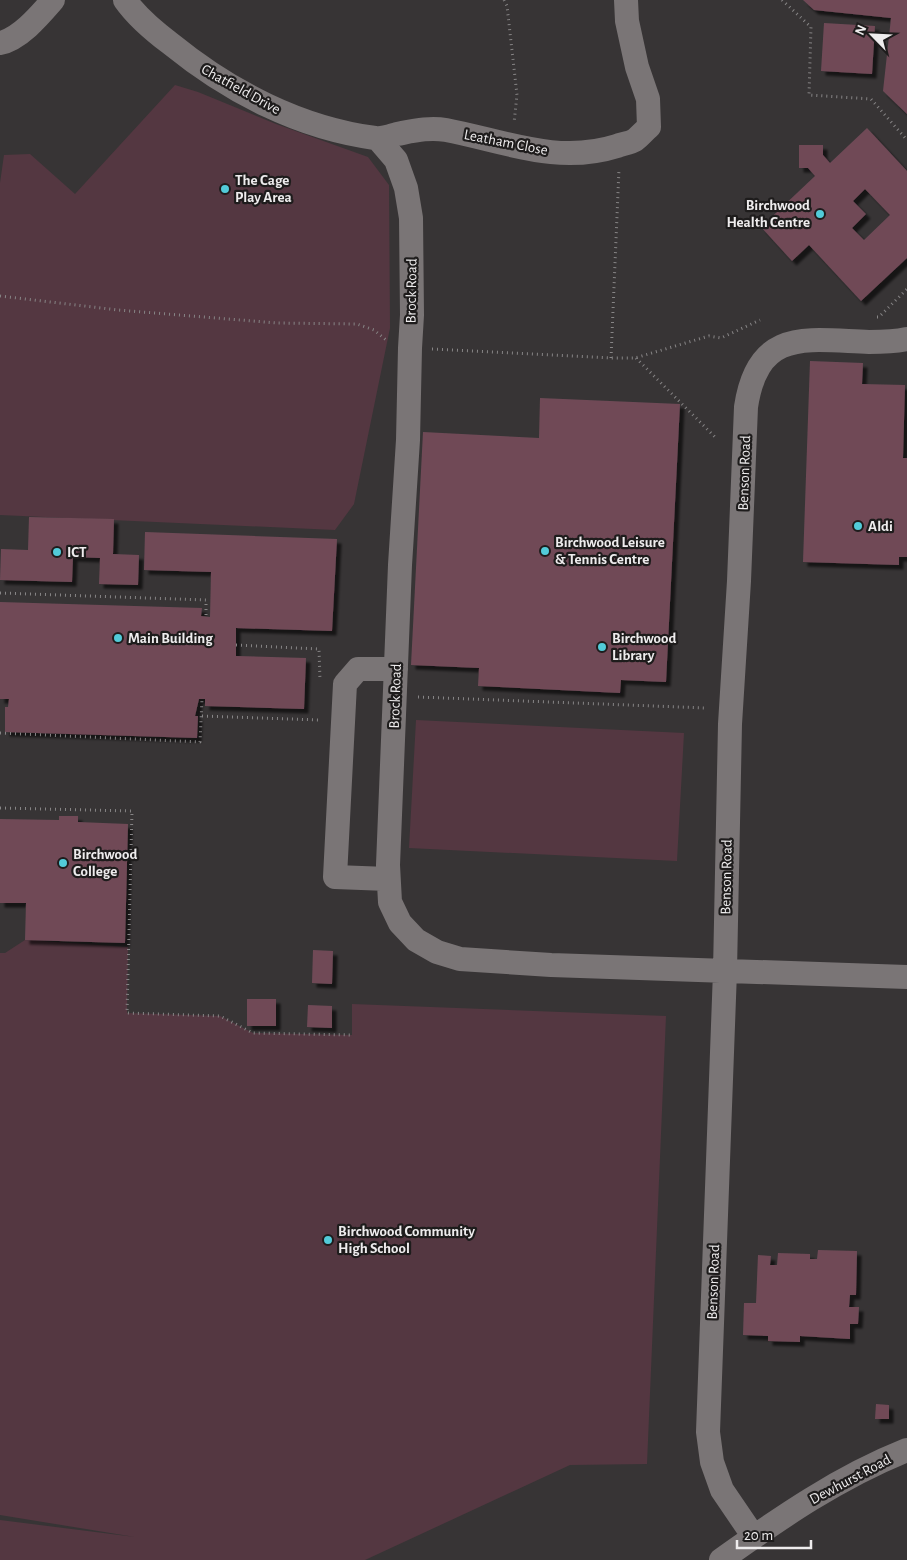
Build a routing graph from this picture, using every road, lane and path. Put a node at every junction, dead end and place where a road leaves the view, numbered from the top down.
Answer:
1 (53, 0) edge
2 (125, 0) edge
3 (504, 0) edge
4 (626, 0) edge
5 (782, 0) edge
6 (0, 43) edge
7 (378, 139) junction
8 (907, 140) edge
9 (620, 144) junction
10 (510, 146) junction
11 (907, 289) edge
12 (0, 296) edge
13 (872, 317) dead end
14 (760, 320) dead end
15 (907, 339) edge
16 (410, 348) junction
17 (611, 358) junction
18 (635, 358) junction
19 (717, 439) dead end
20 (0, 593) edge
21 (206, 616) dead end
22 (236, 645) dead end
23 (396, 669) junction
24 (321, 685) dead end
25 (410, 697) dead end
26 (202, 699) dead end
27 (731, 709) junction
28 (320, 711) dead end
29 (202, 716) junction
30 (0, 733) edge
31 (0, 808) edge
32 (388, 878) junction
33 (725, 971) junction
34 (907, 977) edge
35 (352, 1035) dead end
36 (907, 1450) edge
37 (754, 1537) junction
38 (721, 1560) edge

1 - 6 street
2 - 7 street, Chatfield Drive
3 - 10 path
4 - 9 street, Leatham Close
5 - 8 path
7 - 10 street, Leatham Close
7 - 16 street, Brock Road
9 - 10 street, Leatham Close
9 - 17 path
11 - 13 path
12 - 16 path
14 - 18 path
15 - 27 street, Benson Road
16 - 17 path
16 - 23 street, Brock Road
17 - 18 path
18 - 19 path
20 - 21 path
22 - 24 path
23 - 32 street, Brock Road
23 - 32 street
25 - 27 path
26 - 29 path
27 - 33 street, Benson Road
28 - 29 path
29 - 30 path
31 - 35 path
32 - 33 street, Brock Road
33 - 34 street, Brock Road
33 - 37 street, Benson Road
36 - 37 street, Dewhurst Road
37 - 38 street, Dewhurst Road

